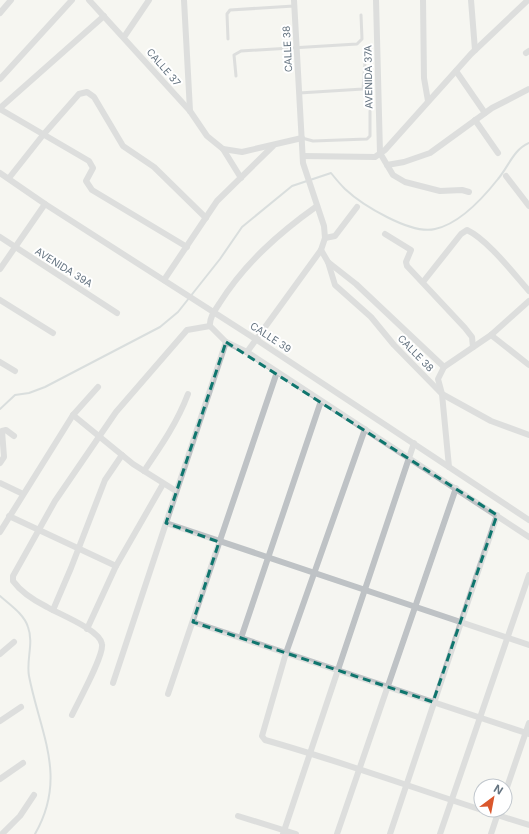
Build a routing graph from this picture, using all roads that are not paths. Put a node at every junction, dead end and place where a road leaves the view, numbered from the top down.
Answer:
1 (11, 0) edge
2 (72, 0) edge
3 (89, 0) edge
4 (149, 0) edge
5 (184, 0) edge
6 (376, 0) edge
7 (423, 0) edge
8 (471, 0) edge
9 (524, 2) edge
10 (294, 3) edge
11 (0, 13) edge
12 (361, 15) dead end
13 (104, 16) junction
14 (124, 37) junction
15 (228, 39) dead end
16 (296, 47) junction
17 (475, 50) junction
18 (365, 63) dead end
19 (456, 71) junction
20 (236, 76) dead end
21 (0, 79) edge
22 (529, 89) edge
23 (299, 94) junction
24 (428, 101) junction
25 (0, 109) edge
26 (190, 111) junction
27 (370, 111) dead end
28 (485, 113) junction
29 (475, 120) junction
30 (43, 135) junction
31 (302, 138) junction
32 (273, 146) junction
33 (223, 149) junction
34 (380, 153) junction
35 (498, 153) dead end
36 (303, 156) junction
37 (387, 165) junction
38 (0, 172) edge
39 (506, 176) dead end
40 (9, 178) junction
41 (241, 178) junction
42 (469, 192) dead end
43 (45, 204) junction
44 (317, 206) junction
45 (356, 206) dead end
46 (529, 206) edge
47 (206, 218) junction
48 (385, 234) dead end
49 (0, 238) edge
50 (325, 238) junction
51 (187, 247) junction
52 (15, 248) junction
53 (321, 250) junction
54 (328, 262) junction
55 (0, 270) edge
56 (164, 280) junction
57 (423, 282) junction
58 (529, 291) edge
59 (0, 300) edge
60 (529, 301) edge
61 (214, 312) junction
62 (117, 313) dead end
63 (210, 326) junction
64 (53, 332) dead end
65 (491, 336) junction
66 (257, 340) junction
67 (226, 342) junction
68 (473, 347) junction
69 (247, 352) junction
70 (0, 362) edge
71 (529, 365) edge
72 (444, 367) junction
73 (15, 371) dead end
74 (277, 372) junction
75 (98, 387) dead end
76 (188, 394) dead end
77 (442, 394) junction
78 (321, 401) junction
79 (73, 415) junction
80 (365, 429) junction
81 (529, 435) edge
82 (14, 436) dead end
83 (98, 436) junction
84 (414, 443) junction
85 (122, 455) junction
86 (409, 458) junction
87 (0, 463) edge
88 (449, 467) junction
89 (144, 471) junction
90 (0, 483) edge
91 (163, 484) junction
92 (456, 488) junction
93 (176, 492) junction
94 (23, 494) junction
95 (496, 515) junction
96 (9, 516) junction
97 (529, 520) edge
98 (166, 523) junction
99 (40, 530) junction
100 (0, 532) edge
101 (529, 537) edge
102 (219, 542) junction
103 (78, 548) junction
104 (268, 558) junction
105 (116, 566) junction
106 (314, 572) junction
107 (529, 575) edge
108 (365, 589) junction
109 (415, 607) junction
110 (53, 610) junction
111 (193, 622) junction
112 (460, 622) junction
113 (87, 629) junction
114 (241, 638) junction
115 (507, 638) junction
116 (14, 642) dead end
117 (529, 645) edge
118 (286, 653) junction
119 (0, 654) edge
120 (337, 671) junction
121 (113, 683) dead end
122 (388, 687) junction
123 (168, 694) dead end
124 (434, 702) junction
125 (21, 707) dead end
126 (72, 715) dead end
127 (481, 718) junction
128 (0, 721) edge
129 (529, 723) edge
130 (527, 733) edge
131 (310, 753) junction
132 (23, 763) dead end
133 (361, 768) junction
134 (510, 778) edge
135 (0, 779) edge
136 (406, 786) junction
137 (34, 795) dead end
138 (452, 800) junction
139 (473, 806) edge
140 (238, 816) dead end
141 (496, 818) edge
142 (510, 818) edge
143 (529, 826) edge
144 (283, 832) edge
145 (2, 834) edge
146 (296, 834) edge
147 (337, 834) edge
148 (390, 834) edge
149 (440, 834) edge
150 (491, 834) edge

1 - 11 street
2 - 21 street
3 - 13 street, CALLE 37
4 - 14 street
5 - 26 street
6 - 34 street, AVENIDA 37A
7 - 24 street
8 - 17 street
9 - 17 street
10 - 15 lane
10 - 16 street, CALLE 38
12 - 16 lane
13 - 14 street, CALLE 37
13 - 25 street
14 - 26 street, CALLE 37
16 - 20 lane
16 - 23 street, CALLE 38
17 - 19 street
18 - 23 lane
19 - 24 street
19 - 28 street
22 - 28 street
23 - 31 street, CALLE 38
24 - 34 street
25 - 30 street
26 - 33 street, CALLE 37
27 - 31 lane
28 - 29 street
29 - 35 street
29 - 37 street
30 - 40 street
30 - 47 street
30 - 51 street
31 - 32 street
31 - 36 street, CALLE 38
32 - 33 street
32 - 41 street
33 - 41 street
34 - 36 street
34 - 37 street
36 - 44 street, CALLE 38
37 - 42 street
38 - 40 street, CALLE 39
39 - 46 street
40 - 43 street, CALLE 39
41 - 47 street
43 - 52 street
43 - 56 street, CALLE 39
44 - 50 street, CALLE 38
44 - 61 street
45 - 50 street
47 - 51 street
48 - 57 street
49 - 52 street, AVENIDA 39A
50 - 53 street
51 - 56 street
52 - 55 street
52 - 62 street, AVENIDA 39A
53 - 54 street, CALLE 38
53 - 66 street
54 - 72 street
54 - 77 street, CALLE 38
56 - 61 street, CALLE 39
57 - 58 street
57 - 68 street
59 - 64 street
60 - 65 street
61 - 63 street
61 - 66 street, CALLE 39
63 - 67 street
63 - 83 street
65 - 68 street
65 - 71 street
66 - 69 street
66 - 84 street, CALLE 39
67 - 69 street
67 - 93 street
68 - 72 street
69 - 74 street
70 - 73 street
72 - 77 street
74 - 78 street
74 - 102 street
75 - 79 street
76 - 89 street
77 - 81 street, CALLE 38
77 - 88 street
78 - 80 street
78 - 104 street
79 - 83 street
79 - 94 street
80 - 86 street
80 - 106 street
82 - 87 street
83 - 85 street
83 - 99 street
84 - 86 street
84 - 88 street, CALLE 39
85 - 89 street
85 - 103 street
86 - 92 street
86 - 108 street
88 - 97 street, CALLE 39
89 - 91 street
90 - 94 street
91 - 93 street
91 - 105 street
92 - 95 street
92 - 109 street
93 - 98 street
94 - 96 street
95 - 101 street
95 - 112 street
96 - 99 street
96 - 100 street
98 - 102 street
98 - 121 street
99 - 103 street
99 - 110 street
102 - 104 street
102 - 111 street
103 - 105 street
103 - 110 street
104 - 106 street
104 - 114 street
105 - 113 street
106 - 108 street
106 - 118 street
107 - 115 street
108 - 109 street
108 - 120 street
109 - 112 street
109 - 122 street
110 - 113 street
111 - 114 street
111 - 123 street
112 - 115 street
112 - 124 street
113 - 126 street
114 - 118 street
115 - 117 street
115 - 127 street
116 - 119 street
118 - 120 street
118 - 131 street
120 - 122 street
120 - 131 street
122 - 124 street
122 - 133 street
124 - 127 street
124 - 136 street
125 - 128 street
127 - 130 street
127 - 138 street
129 - 130 street
130 - 134 street
131 - 133 street
131 - 144 street
132 - 135 street
133 - 136 street
133 - 147 street
136 - 138 street
136 - 148 street
137 - 145 street
138 - 139 street
138 - 149 street
140 - 144 street
141 - 150 street
142 - 143 street
144 - 146 street

